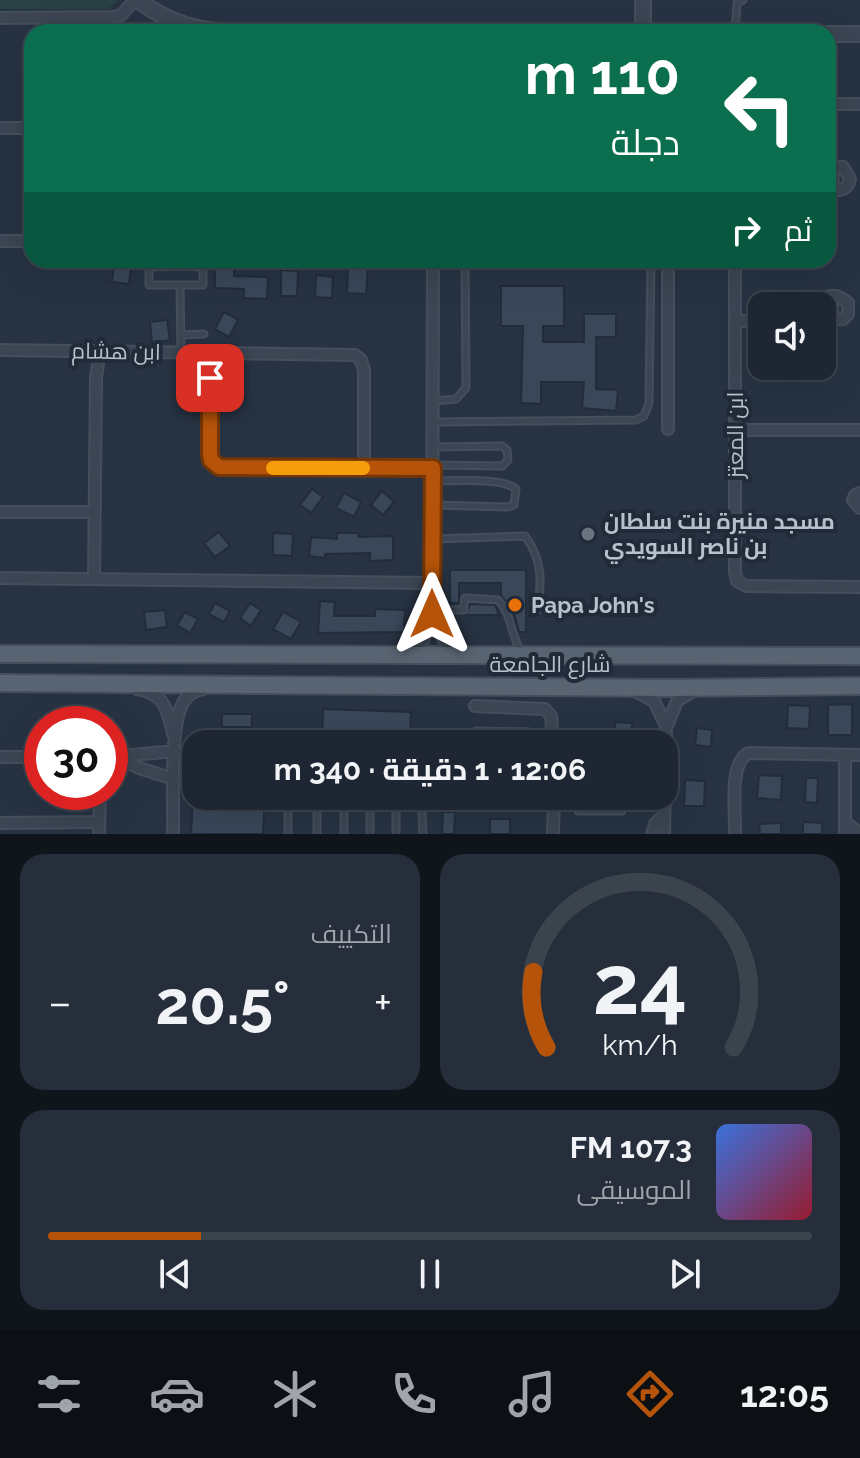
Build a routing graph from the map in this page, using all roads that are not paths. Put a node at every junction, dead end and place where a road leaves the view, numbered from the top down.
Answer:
1 (137, 0) edge
2 (643, 0) edge
3 (743, 0) edge
4 (0, 18) edge
5 (180, 24) edge
6 (643, 24) edge
7 (735, 24) edge
8 (836, 34) edge
9 (860, 34) edge
10 (836, 104) edge
11 (860, 104) edge
12 (0, 128) edge
13 (24, 128) edge
14 (836, 167) edge
15 (836, 189) edge
16 (0, 241) edge
17 (24, 241) edge
18 (149, 268) edge
19 (203, 268) edge
20 (433, 268) edge
21 (465, 268) edge
22 (651, 268) edge
23 (668, 268) edge
24 (735, 268) edge
25 (180, 285) junction
26 (836, 298) edge
27 (836, 320) edge
28 (735, 321) junction
29 (748, 321) edge
30 (204, 334) dead end
31 (181, 335) junction
32 (0, 350) edge
33 (100, 351) junction
34 (181, 352) junction
35 (210, 352) junction
36 (433, 401) junction
37 (433, 422) junction
38 (668, 429) dead end
39 (735, 430) junction
40 (860, 430) edge
41 (433, 447) junction
42 (433, 466) junction
43 (364, 468) junction
44 (433, 481) junction
45 (860, 493) edge
46 (433, 505) junction
47 (860, 508) edge
48 (0, 512) edge
49 (95, 512) junction
50 (433, 539) junction
51 (0, 578) edge
52 (94, 578) junction
53 (432, 583) junction
54 (860, 587) edge
55 (499, 610) dead end
56 (507, 610) junction
57 (537, 611) dead end
58 (432, 612) junction
59 (0, 654) edge
60 (402, 654) junction
61 (523, 654) junction
62 (469, 655) junction
63 (860, 656) edge
64 (0, 683) edge
65 (101, 683) junction
66 (228, 683) junction
67 (719, 686) junction
68 (860, 686) edge
69 (614, 687) junction
70 (475, 706) dead end
71 (666, 728) junction
72 (552, 730) edge
73 (175, 747) junction
74 (128, 755) edge
75 (845, 755) junction
76 (860, 755) edge
77 (0, 757) edge
78 (24, 757) edge
79 (128, 763) edge
80 (174, 779) junction
81 (289, 810) edge
82 (317, 810) edge
83 (344, 810) edge
84 (370, 810) edge
85 (396, 810) edge
86 (421, 810) edge
87 (554, 810) edge
88 (578, 810) edge
89 (622, 810) edge
90 (664, 815) junction
91 (845, 822) junction
92 (0, 823) edge
93 (99, 828) edge
94 (173, 834) edge
95 (288, 834) edge
96 (317, 834) edge
97 (344, 834) edge
98 (370, 834) edge
99 (396, 834) edge
100 (423, 834) edge
101 (553, 834) edge
102 (652, 834) edge
103 (664, 834) edge
104 (735, 834) edge
105 (845, 834) edge
106 (860, 834) edge

1 - 4 street
1 - 5 street
2 - 6 street
3 - 7 lane
8 - 9 street
10 - 11 street
12 - 13 street
14 - 15 street
16 - 17 street
18 - 25 lane
19 - 25 lane
20 - 36 street
21 - 36 lane
22 - 37 lane
23 - 38 street
24 - 28 street, ابن المعتز
25 - 31 lane
26 - 27 street
28 - 29 street
28 - 39 street, ابن المعتز
30 - 31 lane
31 - 34 lane
32 - 33 street, ابن هشام
33 - 34 street, ابن هشام
33 - 49 street
34 - 35 street, ابن هشام
35 - 43 street, ابن هشام
35 - 43 street
36 - 37 street
37 - 41 street
39 - 40 street
39 - 54 street, ابن المعتز
41 - 42 street
41 - 42 lane
42 - 43 street
42 - 44 street
44 - 46 street
44 - 46 lane
45 - 47 street
46 - 50 street
48 - 49 street
49 - 52 street
50 - 53 street
50 - 57 lane
51 - 52 street
52 - 53 street
53 - 58 street
55 - 56 lane
56 - 58 lane
56 - 61 lane
58 - 60 street
58 - 62 street
59 - 60 main road, شارع الجامعة
60 - 62 main road, شارع الجامعة
61 - 62 main road, شارع الجامعة
61 - 63 main road, شارع الجامعة
64 - 65 main road, شارع الجامعة
65 - 66 main road, شارع الجامعة
65 - 73 street
66 - 69 main road, شارع الجامعة
66 - 73 street
67 - 68 main road, شارع الجامعة
67 - 69 main road, شارع الجامعة
67 - 71 street
69 - 71 street
70 - 72 street
71 - 90 street
73 - 74 street
73 - 80 street
75 - 76 street
75 - 91 street
75 - 104 street
77 - 78 street
79 - 80 street
80 - 94 street
81 - 95 lane
82 - 96 lane
83 - 97 lane
84 - 98 lane
85 - 99 lane
86 - 100 lane
87 - 101 street
88 - 89 lane
90 - 102 street
90 - 103 street
91 - 105 street
91 - 106 street
92 - 93 street

